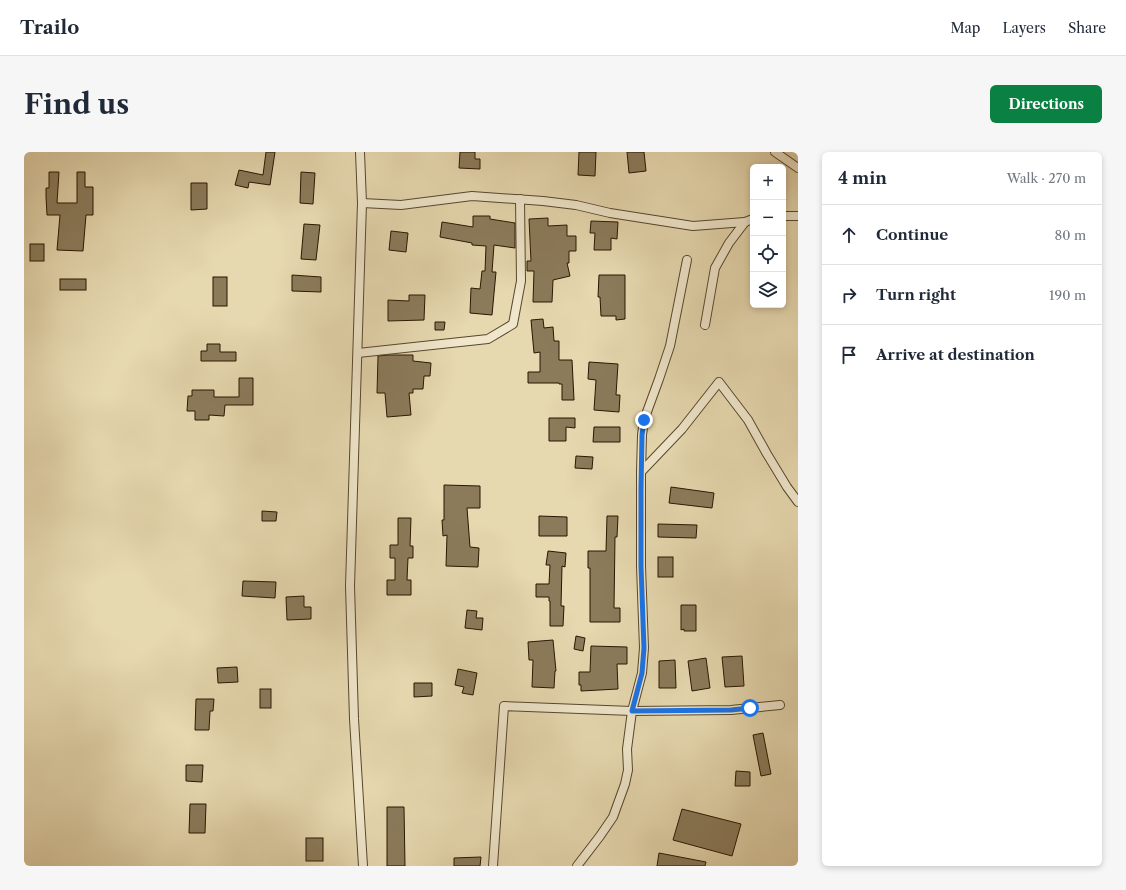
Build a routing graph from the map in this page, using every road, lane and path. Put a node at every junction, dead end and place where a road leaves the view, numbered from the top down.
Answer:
1 (360, 152) edge
2 (775, 152) edge
3 (798, 168) edge
4 (520, 199) junction
5 (362, 203) junction
6 (786, 216) edge
7 (798, 216) edge
8 (750, 220) edge
9 (745, 222) junction
10 (687, 260) dead end
11 (705, 325) dead end
12 (358, 353) junction
13 (641, 472) junction
14 (798, 502) edge
15 (780, 705) dead end
16 (632, 711) junction
17 (363, 866) edge
18 (493, 866) edge
19 (577, 866) edge

1 - 5 street
2 - 3 street
4 - 5 street
4 - 9 street
4 - 12 street
5 - 12 street
6 - 7 street
8 - 9 street
9 - 11 street
10 - 13 street
12 - 17 street
13 - 14 street
13 - 16 street
15 - 16 street
16 - 18 street
16 - 19 street

